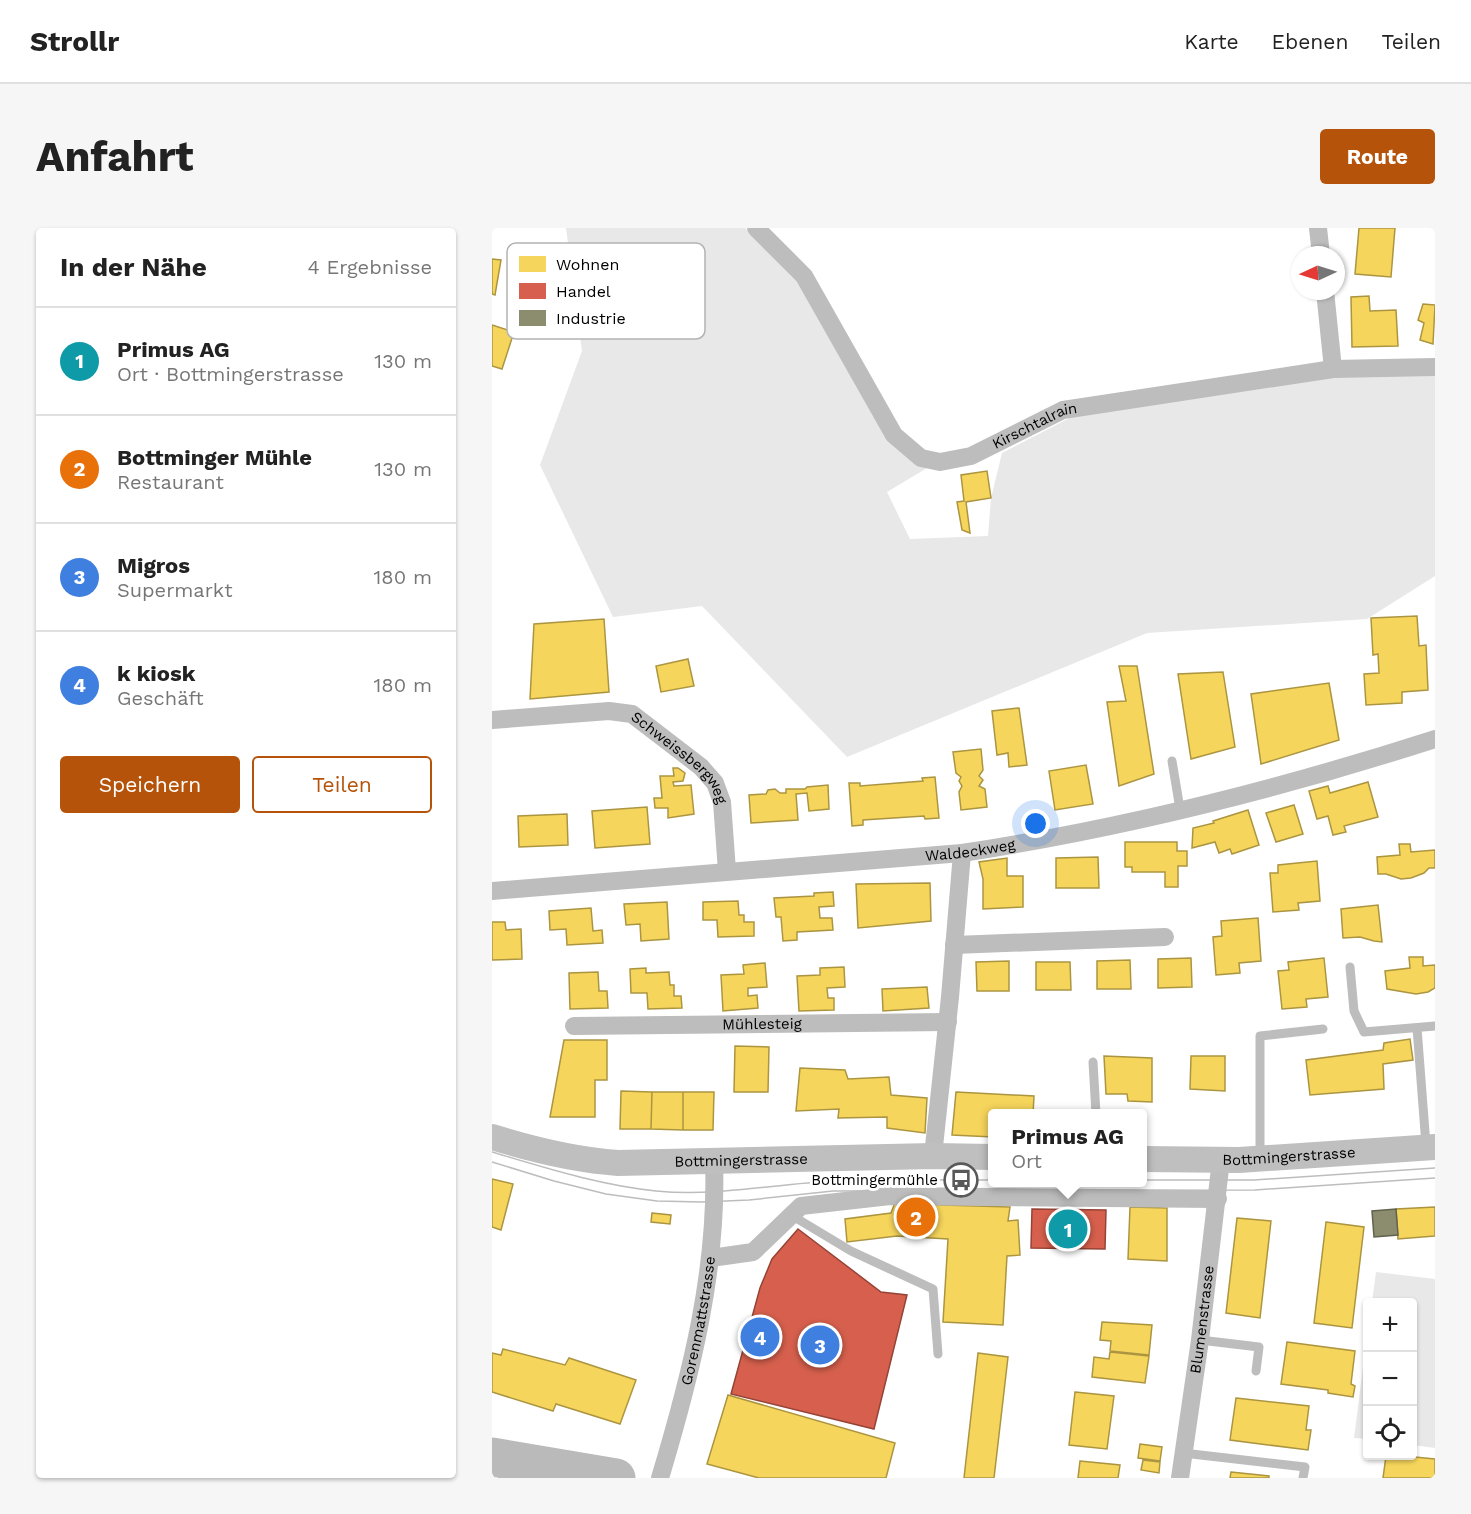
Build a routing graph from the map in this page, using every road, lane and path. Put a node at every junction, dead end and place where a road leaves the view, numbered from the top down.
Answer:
1 (756, 228) edge
2 (1318, 228) edge
3 (1320, 246) edge
4 (1326, 300) edge
5 (1435, 367) edge
6 (1333, 369) junction
7 (492, 720) edge
8 (1435, 739) edge
9 (1172, 761) dead end
10 (1180, 809) junction
11 (962, 853) junction
12 (727, 872) junction
13 (492, 891) edge
14 (1165, 937) dead end
15 (954, 945) junction
16 (1350, 967) dead end
17 (948, 1022) junction
18 (574, 1026) dead end
19 (1435, 1026) edge
20 (1417, 1028) junction
21 (1323, 1029) dead end
22 (1093, 1062) dead end
23 (1096, 1109) edge
24 (492, 1137) edge
25 (1430, 1147) edge
26 (933, 1156) junction
27 (988, 1157) edge
28 (1147, 1159) edge
29 (1260, 1159) junction
30 (1221, 1160) junction
31 (714, 1161) junction
32 (1218, 1199) junction
33 (790, 1215) junction
34 (711, 1258) junction
35 (1200, 1341) junction
36 (938, 1354) dead end
37 (1256, 1371) dead end
38 (1183, 1453) junction
39 (660, 1478) edge
40 (1179, 1478) edge
41 (1303, 1478) edge

1 - 6 street, Kirschtalrain
2 - 3 street
4 - 6 street
5 - 6 street, Kirschtalrain
7 - 12 street, Schweissbergweg
8 - 10 street, Waldeckweg
9 - 10 lane
10 - 11 street, Waldeckweg
11 - 12 street, Waldeckweg
11 - 15 street
12 - 13 street, Waldeckweg
14 - 15 street
15 - 17 street
16 - 20 lane
17 - 18 street, Mühlesteig
17 - 26 street
19 - 20 lane
20 - 25 lane
21 - 29 lane
22 - 23 lane
24 - 31 main road, Bottmingerstrasse
25 - 29 main road, Bottmingerstrasse
26 - 27 main road, Bottmingerstrasse
26 - 31 main road, Bottmingerstrasse
28 - 30 main road, Bottmingerstrasse
29 - 30 main road, Bottmingerstrasse
30 - 32 street, Blumenstrasse
31 - 34 street, Gorenmattstrasse
32 - 33 street
32 - 35 street, Blumenstrasse
33 - 34 street
33 - 36 lane
34 - 39 street, Gorenmattstrasse
35 - 37 lane
35 - 38 street, Blumenstrasse
38 - 40 street, Blumenstrasse
38 - 41 lane

